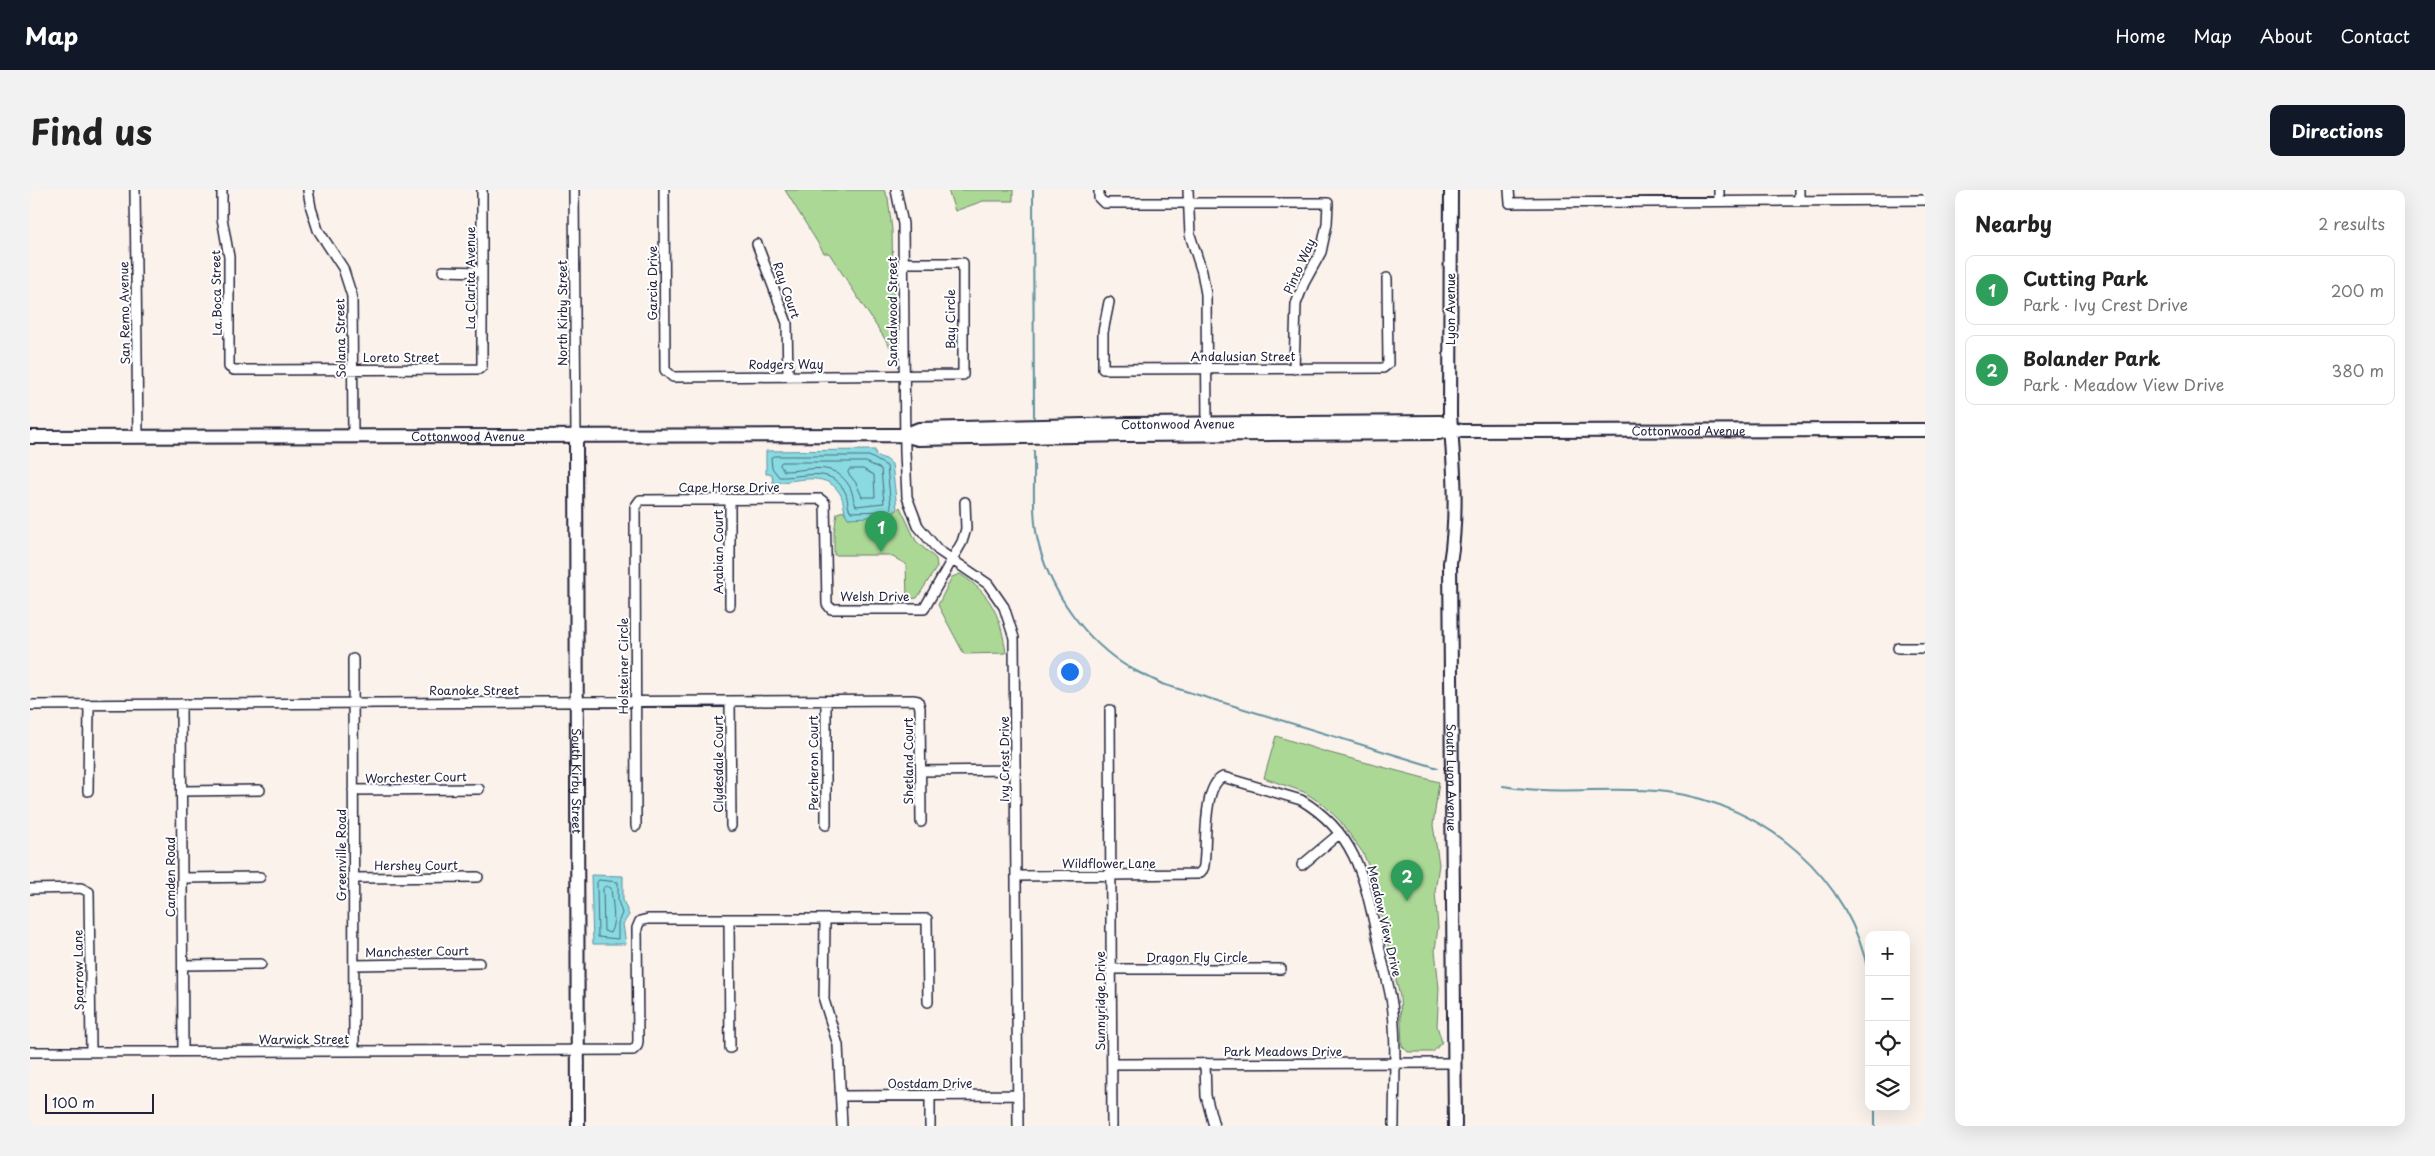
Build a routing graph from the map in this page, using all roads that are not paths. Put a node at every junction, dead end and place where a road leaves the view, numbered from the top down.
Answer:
1 (135, 190) edge
2 (222, 190) edge
3 (308, 190) edge
4 (482, 190) edge
5 (574, 190) edge
6 (664, 190) edge
7 (896, 190) edge
8 (1099, 190) edge
9 (1188, 190) edge
10 (1451, 190) edge
11 (1509, 190) edge
12 (1719, 190) edge
13 (1799, 190) edge
14 (1925, 200) edge
15 (1719, 201) junction
16 (1799, 201) junction
17 (1188, 203) junction
18 (757, 244) dead end
19 (904, 262) junction
20 (443, 272) dead end
21 (482, 272) junction
22 (1386, 278) dead end
23 (1109, 302) dead end
24 (482, 366) joint
25 (229, 367) joint
26 (1294, 368) junction
27 (1206, 369) junction
28 (353, 370) junction
29 (668, 374) joint
30 (788, 376) junction
31 (905, 376) junction
32 (1451, 428) junction
33 (1207, 429) junction
34 (1925, 430) edge
35 (904, 435) junction
36 (138, 436) junction
37 (353, 436) junction
38 (576, 436) junction
39 (30, 437) edge
40 (730, 499) junction
41 (965, 502) dead end
42 (635, 507) joint
43 (952, 560) junction
44 (730, 605) dead end
45 (830, 609) joint
46 (1898, 648) dead end
47 (1925, 648) edge
48 (353, 659) dead end
49 (730, 701) junction
50 (826, 701) junction
51 (918, 701) joint
52 (576, 702) junction
53 (635, 702) junction
54 (353, 703) junction
55 (181, 704) junction
56 (30, 705) edge
57 (88, 706) junction
58 (1110, 710) dead end
59 (1016, 770) junction
60 (921, 771) junction
61 (479, 789) dead end
62 (260, 790) dead end
63 (353, 790) junction
64 (88, 791) dead end
65 (182, 791) junction
66 (921, 822) dead end
67 (826, 825) dead end
68 (636, 826) dead end
69 (731, 826) dead end
70 (1340, 834) junction
71 (1302, 865) dead end
72 (1200, 872) joint
73 (1018, 876) junction
74 (1112, 876) junction
75 (260, 877) dead end
76 (478, 877) dead end
77 (183, 878) junction
78 (353, 878) junction
79 (30, 889) edge
80 (729, 919) junction
81 (825, 919) junction
82 (479, 963) dead end
83 (261, 964) dead end
84 (354, 964) junction
85 (183, 965) junction
86 (1112, 969) junction
87 (1281, 969) dead end
88 (928, 1002) dead end
89 (730, 1048) dead end
90 (91, 1050) junction
91 (577, 1050) junction
92 (183, 1051) junction
93 (354, 1051) junction
94 (30, 1052) edge
95 (1205, 1063) junction
96 (1394, 1063) junction
97 (1454, 1063) junction
98 (1113, 1064) junction
99 (1018, 1095) junction
100 (842, 1096) junction
101 (930, 1096) junction
102 (578, 1126) edge
103 (842, 1126) edge
104 (930, 1126) edge
105 (1018, 1126) edge
106 (1112, 1126) edge
107 (1214, 1126) edge
108 (1394, 1126) edge
109 (1454, 1126) edge

1 - 36 street, San Remo Avenue
2 - 25 street, La Boca Street
3 - 28 street, Solana Street
4 - 21 street, La Clarita Avenue
5 - 38 street, North Kirby Street
6 - 29 street, Garcia Drive
7 - 19 street, Sandalwood Street
8 - 17 street
9 - 17 street
10 - 32 main road, Lyon Avenue
11 - 15 street
12 - 15 street
13 - 16 street
14 - 16 street
15 - 16 street
17 - 26 street, Pinto Way
17 - 27 street
18 - 30 street, Ray Court
19 - 31 street, Sandalwood Street
19 - 31 street, Bay Circle
20 - 21 street
21 - 24 street, La Clarita Avenue
22 - 26 street, Andalusian Street
23 - 27 street, Andalusian Street
24 - 28 street, Loreto Street
25 - 28 street, Loreto Street
26 - 27 street, Andalusian Street
27 - 33 street
28 - 37 street, Solana Street
29 - 30 street, Rodgers Way
30 - 31 street, Rodgers Way
31 - 35 street, Sandalwood Street
32 - 33 main road, Cottonwood Avenue
32 - 34 main road, Cottonwood Avenue
32 - 97 main road, South Lyon Avenue
33 - 35 main road, Cottonwood Avenue
35 - 38 main road, Cottonwood Avenue
35 - 43 street, Ivy Crest Drive
36 - 37 main road, Cottonwood Avenue
36 - 39 main road, Cottonwood Avenue
37 - 38 main road, Cottonwood Avenue
38 - 52 main road, South Kirby Street
40 - 42 street, Cape Horse Drive
40 - 44 street, Arabian Court
40 - 45 street, Cape Horse Drive
41 - 43 street
42 - 53 street, Holsteiner Circle
43 - 45 street, Welsh Drive
43 - 59 street, Ivy Crest Drive
46 - 47 street
48 - 54 street, Greenville Road
49 - 50 street, Roanoke Street
49 - 53 street, Roanoke Street
49 - 69 street, Clydesdale Court
50 - 51 street, Roanoke Street
50 - 67 street, Percheron Court
51 - 60 street, Shetland Court
52 - 53 street, Roanoke Street
52 - 54 street, Roanoke Street
52 - 91 main road, South Kirby Street
53 - 68 street, Holsteiner Circle
54 - 55 street, Roanoke Street
54 - 63 street, Greenville Road
55 - 57 street, Roanoke Street
55 - 65 street, Camden Road
56 - 57 street, Roanoke Street
57 - 64 street
58 - 74 street, Sunnyridge Drive
59 - 60 street
59 - 73 street, Ivy Crest Drive
60 - 66 street, Shetland Court
61 - 63 street, Worchester Court
62 - 65 street
63 - 78 street, Greenville Road
65 - 77 street, Camden Road
70 - 71 street
70 - 72 street, Meadow View Drive
70 - 96 street, Meadow View Drive
72 - 74 street, Wildflower Lane
73 - 74 street, Wildflower Lane
73 - 99 street, Ivy Crest Drive
74 - 86 street, Sunnyridge Drive
75 - 77 street
76 - 78 street, Hershey Court
77 - 85 street, Camden Road
78 - 84 street, Greenville Road
79 - 90 street, Sparrow Lane
80 - 81 street
80 - 89 street
80 - 91 street, Warwick Street
81 - 88 street
81 - 100 street
82 - 84 street, Manchester Court
83 - 85 street
84 - 93 street, Greenville Road
85 - 92 street, Camden Road
86 - 87 street, Dragon Fly Circle
86 - 98 street, Sunnyridge Drive
90 - 92 street, Warwick Street
90 - 94 street, Warwick Street
91 - 93 street, Warwick Street
91 - 102 main road, South Kirby Street
92 - 93 street, Warwick Street
95 - 96 street, Park Meadows Drive
95 - 98 street, Park Meadows Drive
95 - 107 street
96 - 97 street, Park Meadows Drive
96 - 108 street, Meadow View Drive
97 - 109 main road, South Lyon Avenue
98 - 106 street, Sunnyridge Drive
99 - 101 street, Oostdam Drive
99 - 105 street, Ivy Crest Drive
100 - 101 street, Oostdam Drive
100 - 103 street
101 - 104 street

